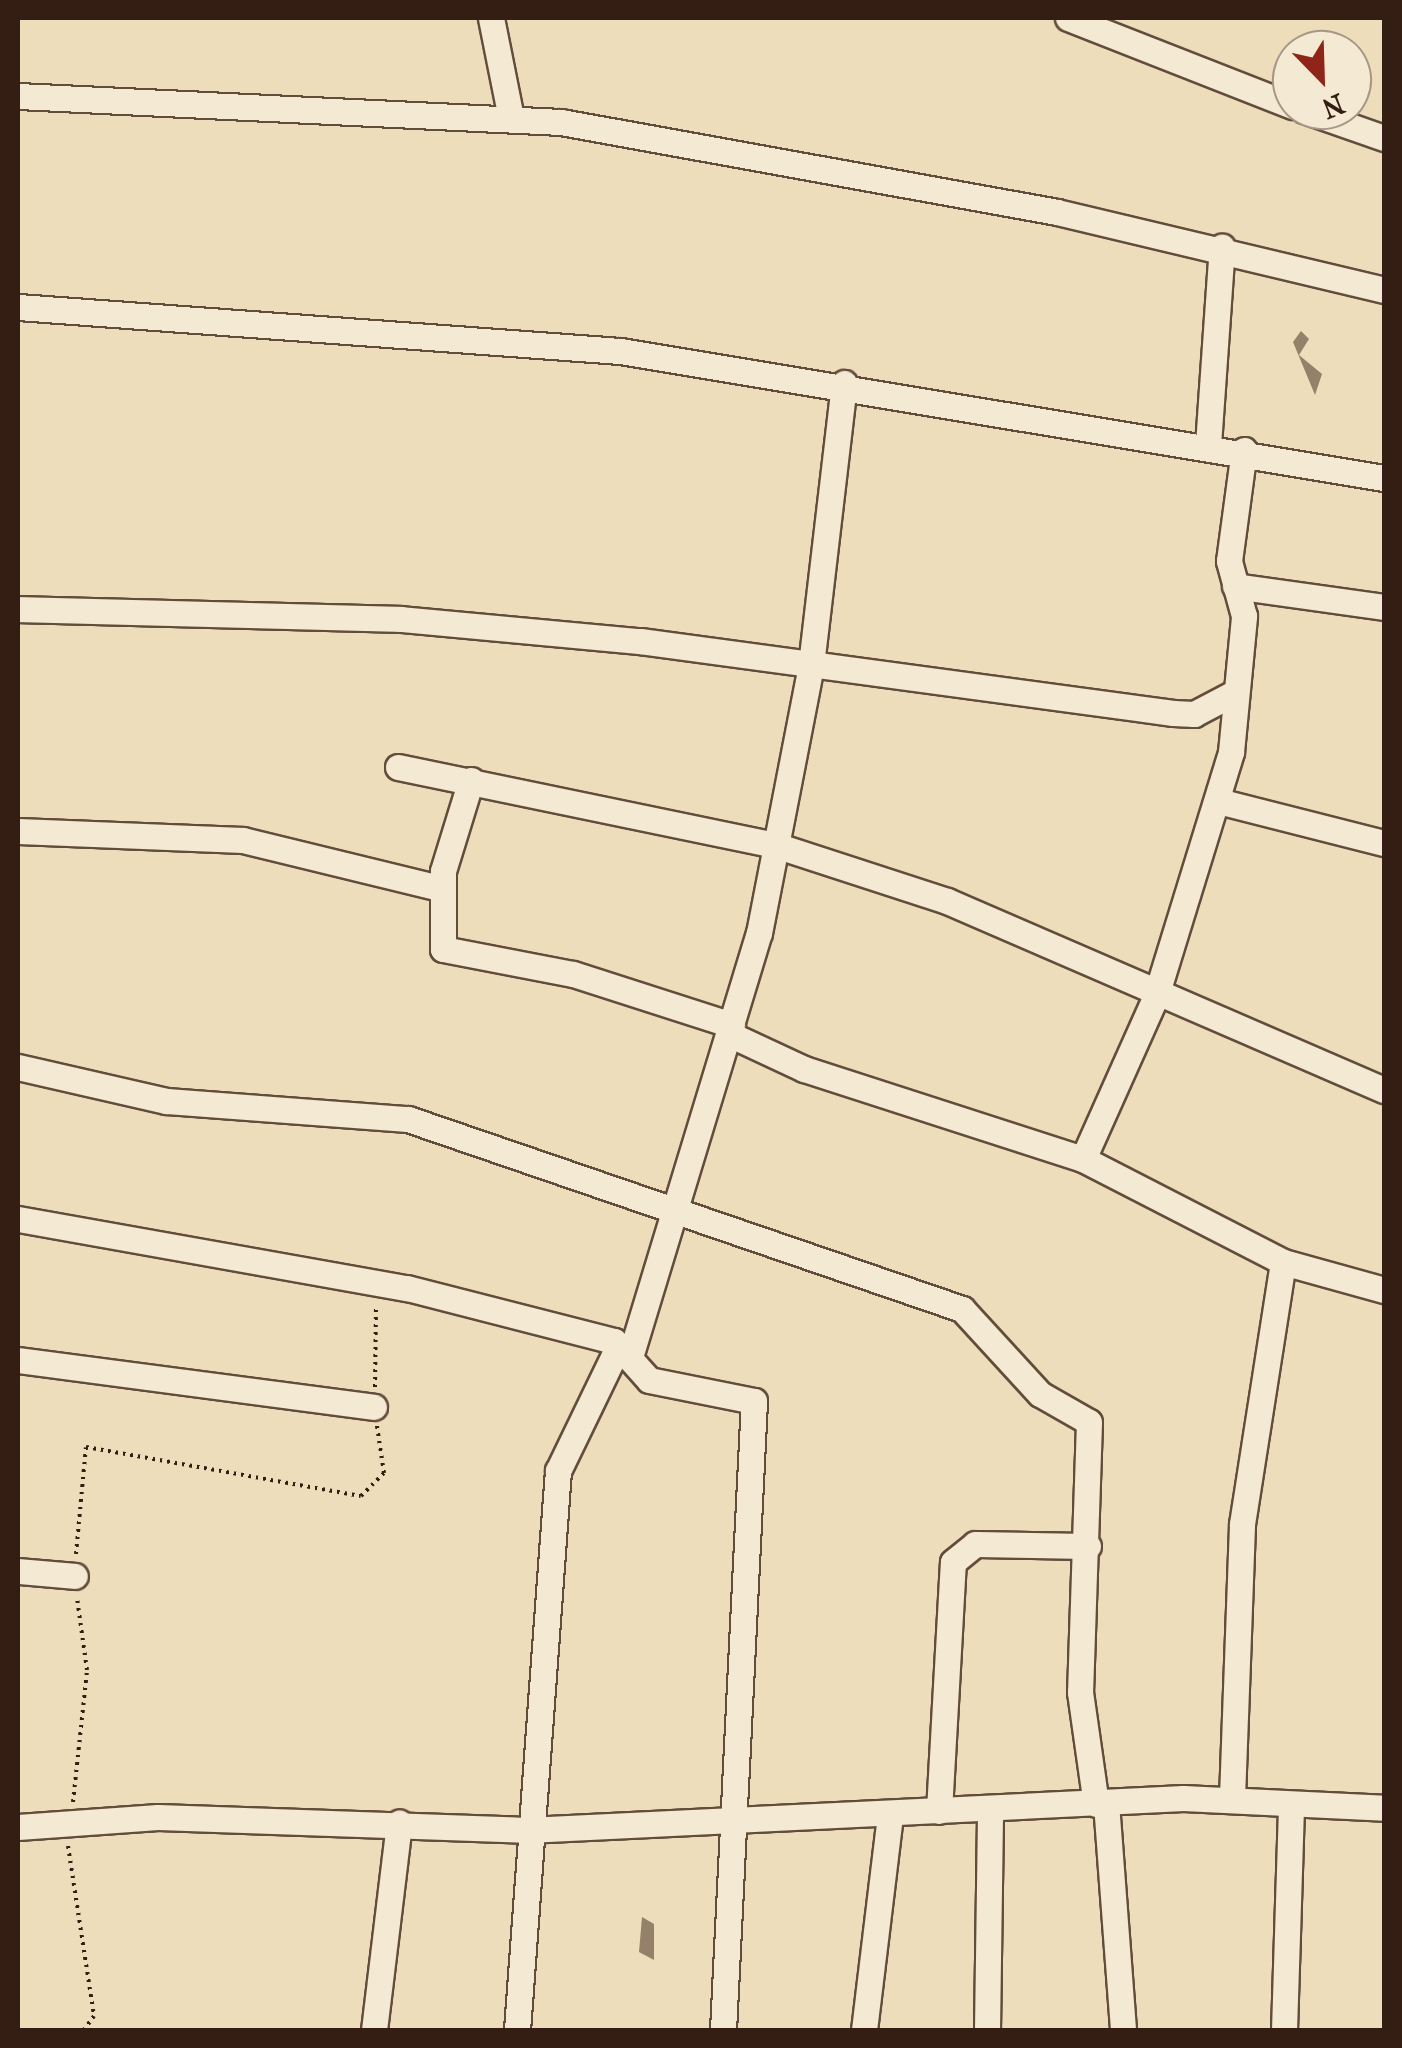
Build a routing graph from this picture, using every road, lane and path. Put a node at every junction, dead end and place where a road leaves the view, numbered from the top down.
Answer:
1 (491, 18) edge
2 (1068, 18) edge
3 (18, 96) edge
4 (1272, 98) edge
5 (511, 118) junction
6 (1222, 246) junction
7 (1384, 290) edge
8 (18, 307) edge
9 (844, 383) junction
10 (1208, 446) junction
11 (1244, 450) junction
12 (1384, 478) edge
13 (1235, 586) junction
14 (1384, 607) edge
15 (18, 610) edge
16 (811, 665) junction
17 (1232, 694) junction
18 (398, 767) dead end
19 (471, 780) junction
20 (1218, 801) junction
21 (18, 831) edge
22 (1384, 843) edge
23 (776, 845) junction
24 (440, 888) junction
25 (1156, 996) junction
26 (731, 1029) junction
27 (18, 1067) edge
28 (1384, 1090) edge
29 (1082, 1159) junction
30 (678, 1211) junction
31 (18, 1219) edge
32 (1283, 1262) junction
33 (379, 1282) junction
34 (1384, 1290) edge
35 (625, 1351) junction
36 (18, 1360) edge
37 (374, 1407) junction
38 (1088, 1546) junction
39 (18, 1571) edge
40 (75, 1576) junction
41 (1232, 1798) junction
42 (1101, 1804) junction
43 (1291, 1804) junction
44 (1384, 1808) edge
45 (990, 1810) junction
46 (939, 1812) junction
47 (890, 1814) junction
48 (738, 1818) junction
49 (399, 1822) junction
50 (69, 1824) junction
51 (18, 1827) edge
52 (527, 1830) junction
53 (84, 2030) edge
54 (374, 2030) edge
55 (517, 2030) edge
56 (723, 2030) edge
57 (864, 2030) edge
58 (987, 2030) edge
59 (1123, 2030) edge
60 (1284, 2030) edge

1 - 5 street
2 - 4 street
3 - 5 street
5 - 6 street
6 - 7 street
6 - 10 street
8 - 9 street
9 - 10 street
9 - 16 street
10 - 11 street
11 - 12 street
11 - 13 street
13 - 14 street
13 - 17 street
15 - 16 street
16 - 17 street
16 - 23 street
17 - 20 street
18 - 19 street
19 - 23 street
19 - 24 street
20 - 22 street
20 - 25 street
21 - 24 street
23 - 25 street
23 - 26 street
24 - 26 street
25 - 28 street
25 - 29 street
26 - 29 street
26 - 30 street
27 - 30 street
29 - 32 street
30 - 35 street
30 - 38 street
31 - 33 street
32 - 34 street
32 - 41 street
33 - 35 street
33 - 37 path
35 - 48 street
35 - 52 street
36 - 37 street
37 - 40 path
38 - 42 street
38 - 46 street
39 - 40 street
40 - 50 path
41 - 42 street
41 - 43 street
42 - 45 street
42 - 59 street
43 - 44 street
43 - 60 street
45 - 46 street
45 - 58 street
46 - 47 street
47 - 48 street
47 - 57 street
48 - 52 street
48 - 56 street
49 - 50 street
49 - 52 street
49 - 54 street
50 - 51 street
50 - 53 path
52 - 55 street

